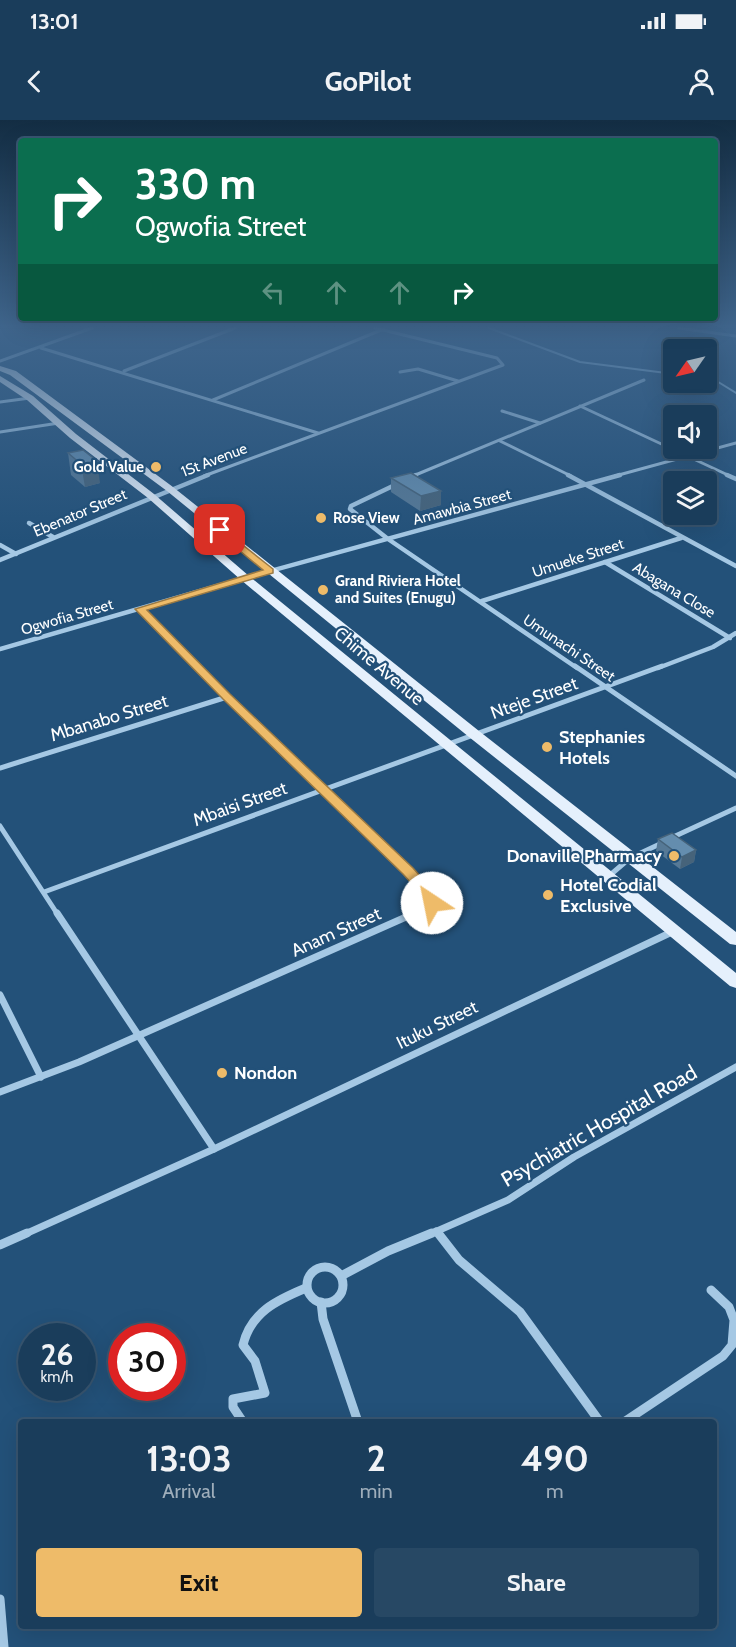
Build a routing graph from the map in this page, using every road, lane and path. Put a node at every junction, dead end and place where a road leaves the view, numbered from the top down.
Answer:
1 (21, 399) edge
2 (31, 399) edge
3 (49, 399) edge
4 (410, 399) edge
5 (597, 399) edge
6 (212, 400) edge
7 (0, 402) edge
8 (580, 406) junction
9 (502, 411) dead end
10 (58, 423) junction
11 (541, 423) junction
12 (0, 432) edge
13 (319, 433) junction
14 (500, 441) junction
15 (736, 443) edge
16 (663, 446) edge
17 (717, 448) edge
18 (679, 459) edge
19 (691, 459) edge
20 (736, 479) edge
21 (585, 486) junction
22 (170, 489) junction
23 (151, 496) junction
24 (29, 523) dead end
25 (53, 537) junction
26 (681, 538) junction
27 (388, 539) junction
28 (0, 545) edge
29 (17, 554) junction
30 (0, 560) edge
31 (605, 562) junction
32 (736, 566) edge
33 (270, 571) junction
34 (245, 578) junction
35 (482, 601) junction
36 (141, 609) junction
37 (736, 633) edge
38 (730, 638) junction
39 (0, 649) edge
40 (605, 687) junction
41 (226, 697) junction
42 (474, 734) junction
43 (446, 745) junction
44 (0, 768) edge
45 (736, 776) edge
46 (322, 789) junction
47 (736, 808) edge
48 (0, 826) edge
49 (630, 858) junction
50 (609, 876) junction
51 (44, 892) junction
52 (675, 930) junction
53 (736, 940) edge
54 (736, 982) edge
55 (0, 995) edge
56 (136, 1036) junction
57 (736, 1067) edge
58 (41, 1077) junction
59 (0, 1092) edge
60 (214, 1149) junction
61 (436, 1231) junction
62 (0, 1245) edge
63 (341, 1276) junction
64 (306, 1288) junction
65 (711, 1290) dead end
66 (321, 1302) junction
67 (241, 1419) edge
68 (357, 1419) edge
69 (598, 1419) edge
70 (628, 1419) edge
71 (0, 1599) edge
72 (4, 1647) edge

1 - 7 street
2 - 10 main road, Chime Avenue
3 - 22 main road, Chime Avenue
4 - 13 street, 1St Avenue
5 - 8 street
6 - 13 street
8 - 11 street
8 - 16 street
9 - 11 street
10 - 12 street
10 - 23 main road, Chime Avenue
11 - 14 street
13 - 22 street, 1St Avenue
14 - 21 street
14 - 27 street, Umunachi Street
15 - 17 street, Amawbia Street
18 - 21 street, Amawbia Street
19 - 20 street
21 - 26 street
21 - 27 street, Amawbia Street
22 - 23 street, Ebenator Street
22 - 33 main road, Chime Avenue
23 - 25 street, Ebenator Street
23 - 34 main road, Chime Avenue
24 - 25 street
25 - 29 street, Ebenator Street
26 - 31 street, Umueke Street
26 - 32 street
27 - 33 street, Amawbia Street
27 - 35 street, Umunachi Street
28 - 29 street
29 - 30 street, Ebenator Street
31 - 35 street, Umueke Street
31 - 38 street, Abagana Close
33 - 34 street, Amawbia Street
33 - 42 main road, Chime Avenue
34 - 36 street, Ogwofia Street
34 - 43 main road, Chime Avenue
35 - 40 street, Umunachi Street
36 - 39 street, Ogwofia Street
36 - 41 street, Anam Street
37 - 38 street, Nteje Street
38 - 40 street, Nteje Street
40 - 42 street, Nteje Street
40 - 45 street, Umunachi Street
41 - 44 street, Mbanabo Street
41 - 46 street, Anam Street
42 - 43 street, Nteje Street
42 - 49 main road, Chime Avenue
43 - 46 street, Mbaisi Street
43 - 50 main road, Chime Avenue
46 - 51 street, Mbaisi Street
46 - 56 street, Anam Street
47 - 49 street
48 - 51 street
49 - 50 street
49 - 53 main road, Chime Avenue
50 - 52 main road, Chime Avenue
51 - 56 street
52 - 54 main road, Chime Avenue
52 - 60 street, Ituku Street
55 - 58 street
56 - 58 street, Anam Street
56 - 60 street
57 - 61 street, Psychiatric Hospital Road
58 - 59 street, Anam Street
60 - 62 street, Ituku Street
61 - 63 street
61 - 69 street
63 - 64 street
63 - 66 street
64 - 66 street
64 - 67 street
65 - 70 street
66 - 68 street
71 - 72 street

